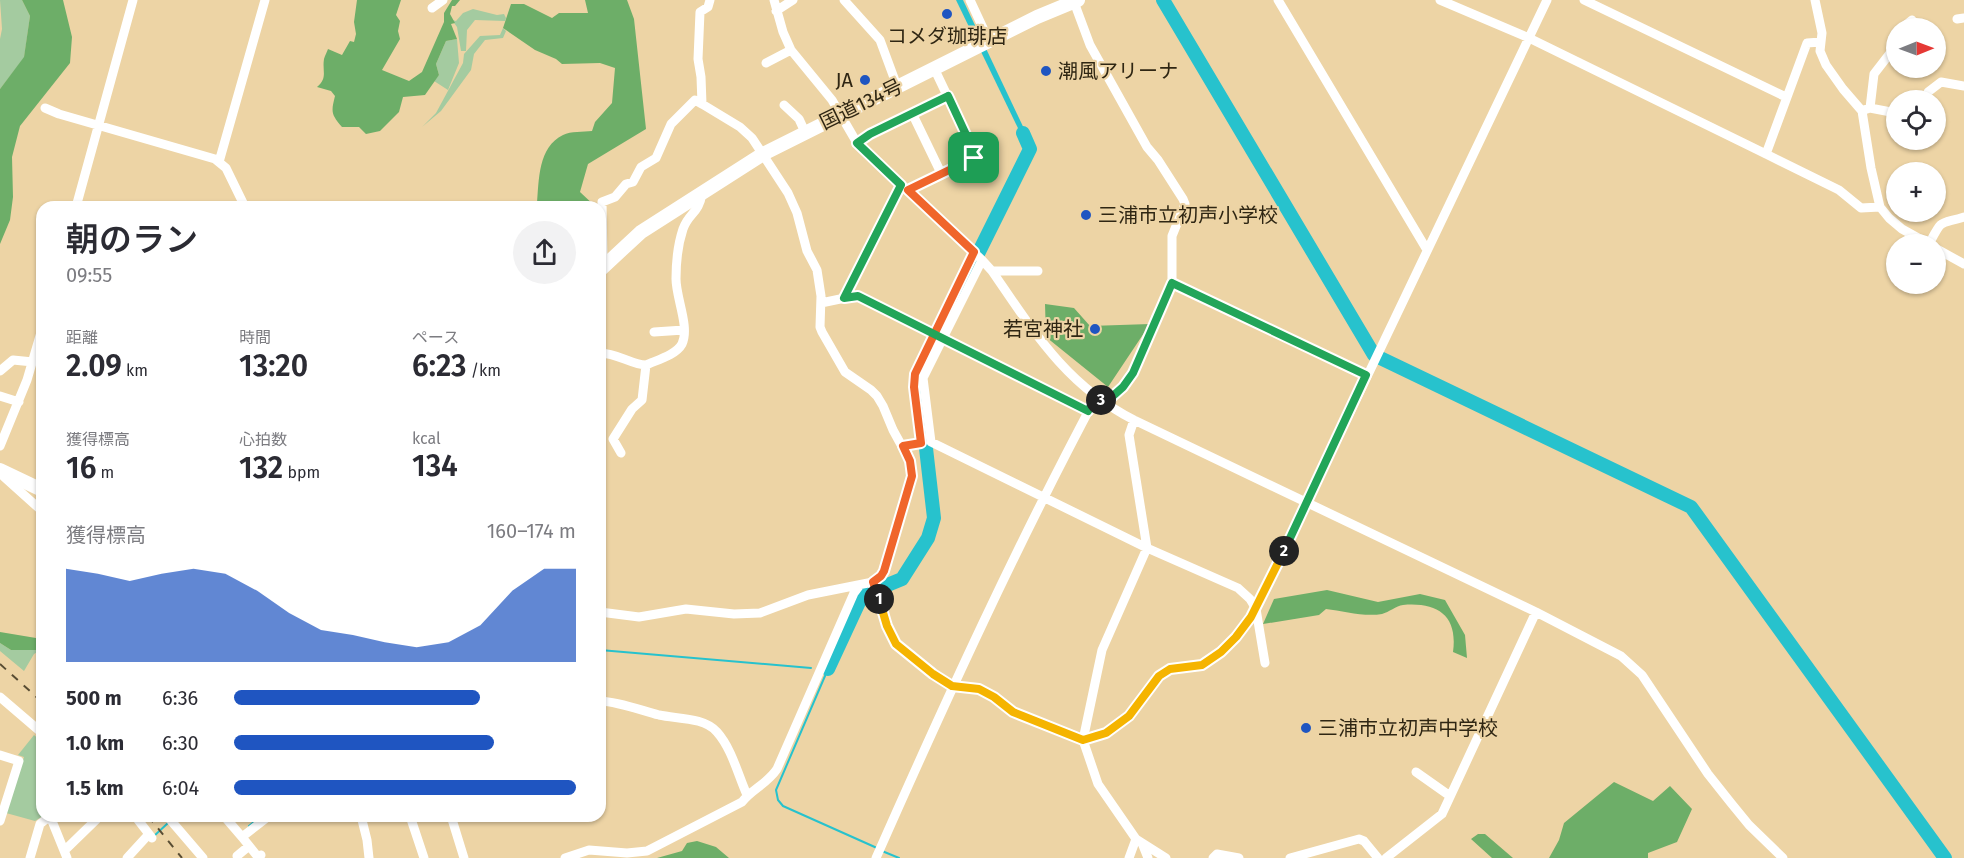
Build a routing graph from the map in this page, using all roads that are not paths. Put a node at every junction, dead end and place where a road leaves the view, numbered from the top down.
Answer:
1 (133, 0) edge
2 (265, 0) edge
3 (443, 0) edge
4 (710, 0) edge
5 (774, 0) edge
6 (793, 0) edge
7 (844, 0) edge
8 (970, 0) edge
9 (1278, 0) edge
10 (1440, 0) edge
11 (1547, 0) edge
12 (1584, 0) edge
13 (1815, 0) edge
14 (1076, 1) edge
15 (432, 8) dead end
16 (776, 11) junction
17 (1529, 38) junction
18 (989, 41) junction
19 (1821, 42) junction
20 (791, 50) junction
21 (1886, 58) edge
22 (766, 63) dead end
23 (934, 68) junction
24 (897, 86) junction
25 (1964, 86) edge
26 (1931, 90) edge
27 (948, 96) junction
28 (1786, 97) junction
29 (702, 104) junction
30 (784, 105) dead end
31 (45, 108) dead end
32 (1866, 110) junction
33 (1886, 112) edge
34 (912, 113) junction
35 (840, 114) junction
36 (99, 126) junction
37 (805, 132) junction
38 (857, 143) junction
39 (763, 154) junction
40 (1766, 154) junction
41 (219, 162) junction
42 (941, 173) junction
43 (905, 188) junction
44 (702, 192) junction
45 (78, 201) edge
46 (242, 201) edge
47 (605, 201) edge
48 (1880, 207) junction
49 (1964, 217) edge
50 (654, 224) junction
51 (1911, 234) edge
52 (1934, 234) edge
53 (1427, 250) junction
54 (1946, 254) edge
55 (978, 256) junction
56 (606, 264) edge
57 (1964, 264) edge
58 (992, 271) junction
59 (1038, 271) dead end
60 (606, 274) edge
61 (1172, 283) junction
62 (844, 298) junction
63 (820, 303) junction
64 (684, 330) junction
65 (654, 332) dead end
66 (938, 336) junction
67 (36, 351) edge
68 (606, 354) edge
69 (33, 362) junction
70 (646, 365) junction
71 (0, 371) edge
72 (1366, 375) junction
73 (0, 396) edge
74 (1096, 397) junction
75 (19, 402) junction
76 (1105, 403) junction
77 (1088, 411) junction
78 (1134, 420) junction
79 (926, 443) junction
80 (0, 446) edge
81 (903, 446) junction
82 (621, 453) dead end
83 (0, 472) edge
84 (36, 487) edge
85 (1044, 497) junction
86 (1306, 504) junction
87 (36, 505) edge
88 (1147, 548) junction
89 (873, 582) junction
90 (861, 585) junction
91 (1256, 609) junction
92 (1536, 612) junction
93 (606, 613) edge
94 (1265, 663) dead end
95 (952, 686) junction
96 (0, 697) edge
97 (606, 701) edge
98 (36, 728) edge
99 (1083, 740) junction
100 (0, 755) edge
101 (1416, 772) dead end
102 (747, 795) junction
103 (1450, 796) junction
104 (0, 821) edge
105 (42, 822) edge
106 (53, 822) edge
107 (95, 822) edge
108 (140, 822) edge
109 (172, 822) edge
110 (229, 822) edge
111 (261, 822) edge
112 (362, 822) edge
113 (412, 822) edge
114 (453, 822) edge
115 (242, 837) junction
116 (1139, 841) junction
117 (249, 846) junction
118 (878, 852) edge
119 (66, 854) edge
120 (261, 855) dead end
121 (638, 855) edge
122 (237, 856) dead end
123 (129, 857) edge
124 (30, 858) edge
125 (203, 858) edge
126 (369, 858) edge
127 (423, 858) edge
128 (464, 858) edge
129 (565, 858) edge
130 (1129, 858) edge
131 (1148, 858) edge
132 (1166, 858) edge
133 (1213, 858) edge
134 (1239, 858) edge
135 (1290, 858) edge
136 (1378, 858) edge
137 (1386, 858) edge
138 (1784, 858) edge

1 - 36 street
2 - 41 street
3 - 15 street
4 - 29 street
5 - 16 street
6 - 16 street
7 - 24 street
8 - 18 street
9 - 53 street
10 - 17 street
11 - 17 street
12 - 28 street
13 - 19 street
14 - 18 highway, 国道134号
14 - 61 street
16 - 20 street
17 - 40 street
17 - 53 street
18 - 23 highway, 国道134号
19 - 28 street
19 - 32 street
20 - 22 street
20 - 35 street
21 - 32 street
23 - 24 highway, 国道134号
23 - 27 street
24 - 35 highway, 国道134号
25 - 26 street
27 - 34 street
27 - 42 street
28 - 40 street
29 - 39 street
29 - 47 street
30 - 37 street
31 - 36 street
32 - 33 street
32 - 48 street
34 - 38 street
34 - 42 street
35 - 37 highway, 国道134号
35 - 38 street
36 - 41 street
36 - 45 street
37 - 39 highway, 国道134号
38 - 43 street
39 - 44 highway, 国道134号
39 - 63 street
40 - 48 street
41 - 46 street
42 - 43 street
43 - 55 street
43 - 62 street
44 - 50 highway, 国道134号
44 - 64 street
48 - 51 street
49 - 52 street
50 - 56 highway, 国道134号
50 - 60 highway, 国道134号
53 - 72 street
54 - 57 street
55 - 58 street
55 - 66 street
58 - 59 street
58 - 74 street
61 - 72 street
61 - 76 street
62 - 63 street
62 - 66 street
63 - 81 street
64 - 65 street
64 - 70 street
66 - 77 street
66 - 79 street
67 - 69 street
68 - 70 street
69 - 71 street
69 - 75 street
70 - 82 street
72 - 86 street
73 - 75 street
74 - 76 street
74 - 77 street
75 - 80 street
76 - 78 street
77 - 85 street
78 - 86 street
78 - 88 street
79 - 81 street
79 - 85 street
81 - 89 street
83 - 84 highway
83 - 87 street
85 - 88 street
85 - 95 street
86 - 91 street
86 - 92 street
88 - 91 street
88 - 99 street
89 - 90 street
89 - 95 street
90 - 93 street
90 - 102 street
91 - 94 street
91 - 99 street
92 - 103 street
92 - 138 street
95 - 99 street
95 - 118 street
96 - 98 street
97 - 102 street
99 - 116 street
100 - 104 street
101 - 103 street
102 - 121 street
103 - 137 street
105 - 124 street
106 - 119 street
107 - 119 street
108 - 123 street
109 - 125 street
110 - 115 street
111 - 115 street
112 - 126 street
113 - 127 street
114 - 128 street
115 - 117 street
116 - 130 street
116 - 131 street
116 - 132 street
117 - 120 street
117 - 122 street
121 - 129 street
133 - 134 street
135 - 136 street

